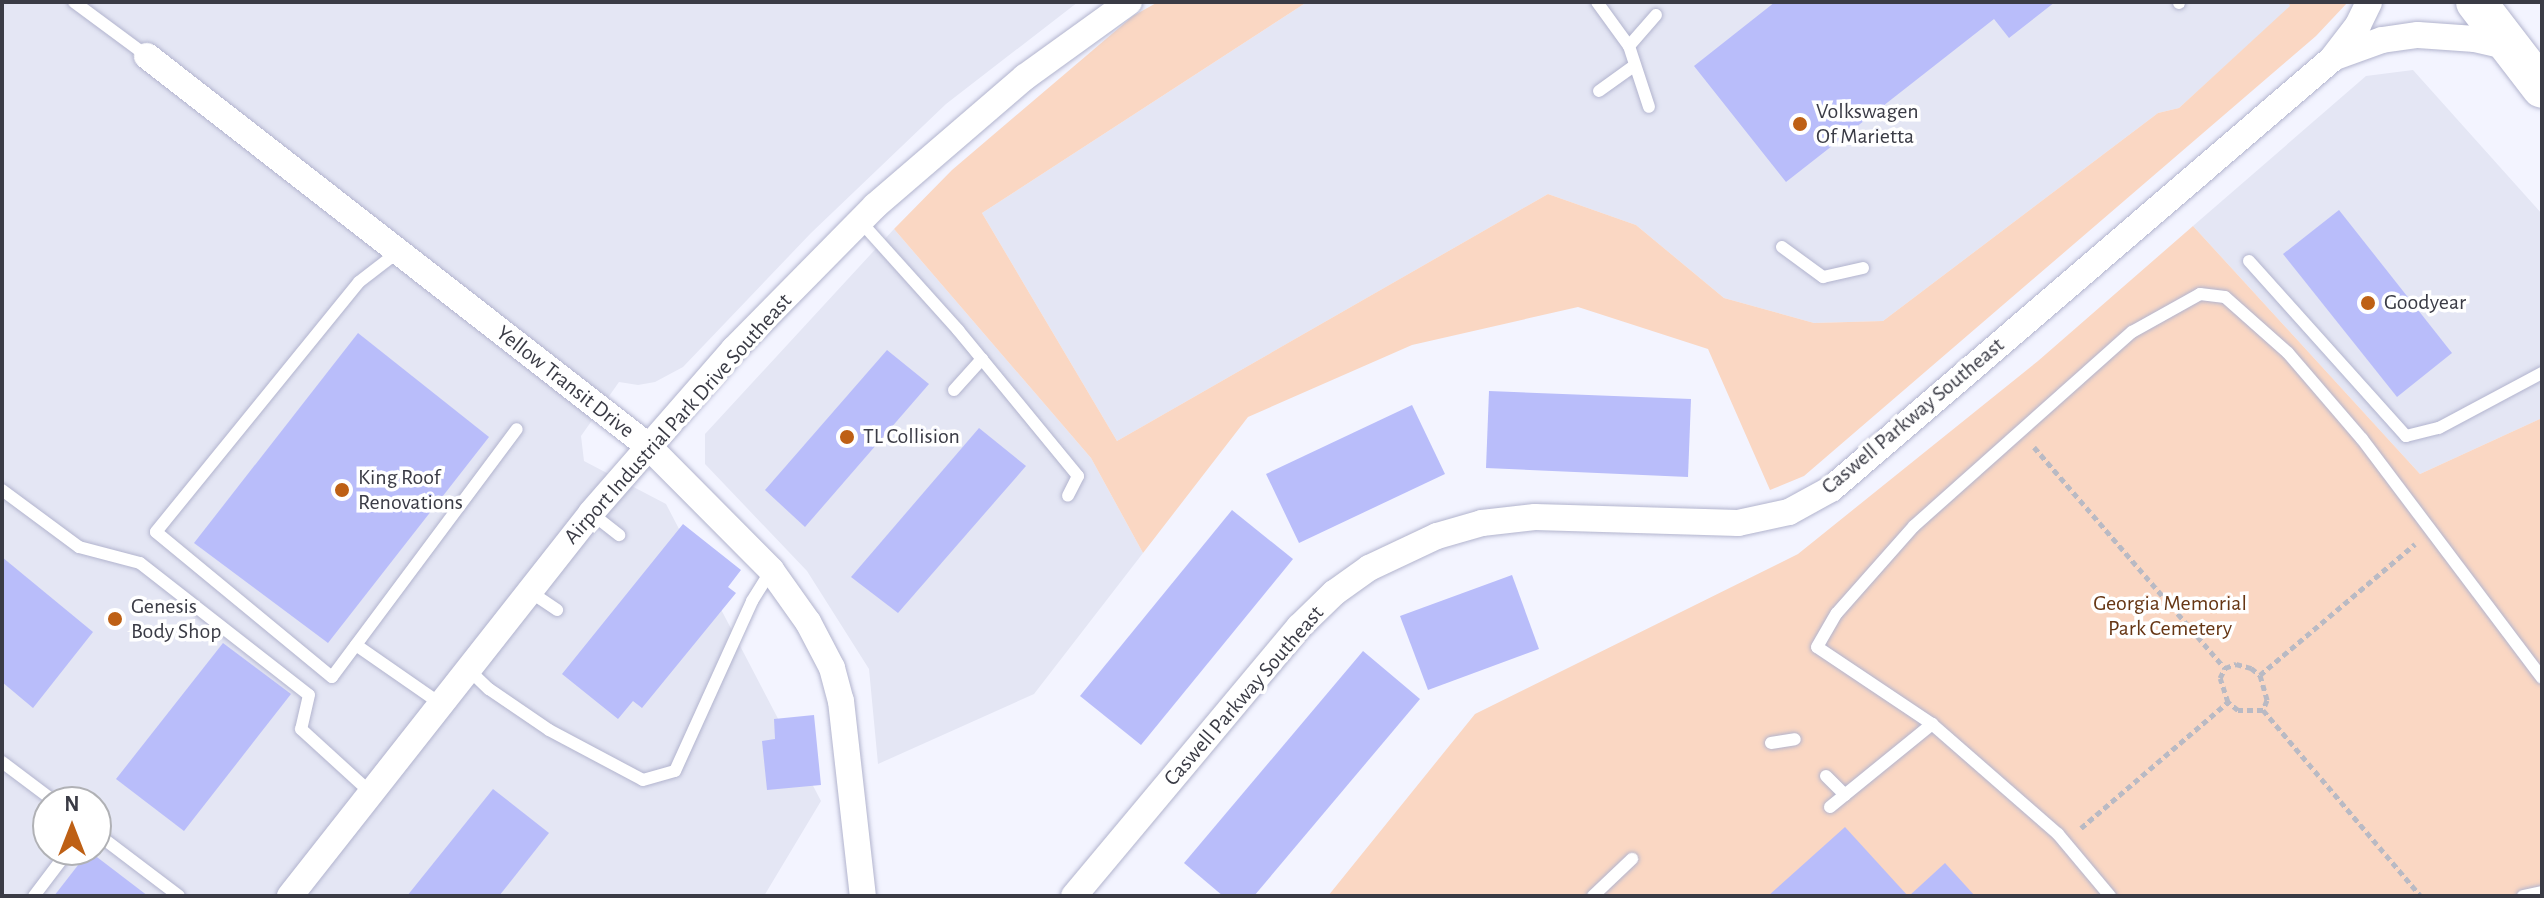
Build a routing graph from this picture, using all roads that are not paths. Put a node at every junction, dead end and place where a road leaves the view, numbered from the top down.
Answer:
1 (74, 2) edge
2 (1129, 2) edge
3 (1597, 2) edge
4 (2369, 2) edge
5 (2476, 2) edge
6 (1656, 15) dead end
7 (1629, 46) junction
8 (2511, 47) junction
9 (147, 56) joint
10 (2332, 59) junction
11 (1635, 65) junction
12 (2542, 88) edge
13 (1599, 91) dead end
14 (1649, 107) dead end
15 (860, 221) junction
16 (1782, 247) dead end
17 (398, 252) junction
18 (2249, 261) dead end
19 (1863, 268) dead end
20 (982, 359) junction
21 (2542, 373) edge
22 (954, 390) dead end
23 (517, 429) dead end
24 (648, 446) junction
25 (2, 490) edge
26 (1068, 496) dead end
27 (591, 513) junction
28 (619, 535) dead end
29 (771, 570) junction
30 (529, 591) junction
31 (557, 610) dead end
32 (356, 645) junction
33 (468, 669) junction
34 (2542, 678) edge
35 (441, 704) junction
36 (1932, 724) junction
37 (1795, 739) dead end
38 (1771, 743) dead end
39 (2, 762) edge
40 (1826, 776) dead end
41 (34, 786) edge
42 (370, 792) junction
43 (1845, 795) junction
44 (1830, 807) dead end
45 (112, 846) edge
46 (1632, 859) dead end
47 (57, 866) edge
48 (2542, 892) edge
49 (172, 894) edge
50 (34, 896) edge
51 (290, 896) edge
52 (863, 896) edge
53 (1074, 896) edge
54 (1593, 896) edge
55 (2110, 896) edge
56 (2523, 896) edge

1 - 9 lane
2 - 15 street, Airport Industrial Park Drive Southeast
3 - 7 lane
4 - 10 street, Caswell Parkway Southeast
5 - 8 main road
6 - 7 lane
7 - 11 lane
8 - 10 street, Caswell Parkway Southeast
8 - 12 main road
9 - 17 street, Yellow Transit Drive
10 - 53 street, Caswell Parkway Southeast
11 - 13 lane
11 - 14 lane
15 - 20 lane
15 - 24 street, Airport Industrial Park Drive Southeast
16 - 19 lane
17 - 24 street, Yellow Transit Drive
17 - 32 lane
18 - 21 lane
20 - 22 lane
20 - 26 lane
23 - 32 lane
24 - 27 street, Airport Industrial Park Drive Southeast
24 - 29 street, Yellow Transit Drive
25 - 42 lane
27 - 28 lane
27 - 30 street, Airport Industrial Park Drive Southeast
29 - 33 lane
29 - 52 street, Yellow Transit Drive
30 - 31 lane
30 - 33 street, Airport Industrial Park Drive Southeast
32 - 35 lane
33 - 35 street, Airport Industrial Park Drive Southeast
34 - 36 lane
35 - 42 street, Airport Industrial Park Drive Southeast
36 - 43 lane
36 - 55 lane
37 - 38 lane
39 - 41 lane
40 - 43 lane
42 - 51 street, Airport Industrial Park Drive Southeast
43 - 44 lane
45 - 49 lane
46 - 54 lane
47 - 50 lane
48 - 56 lane

